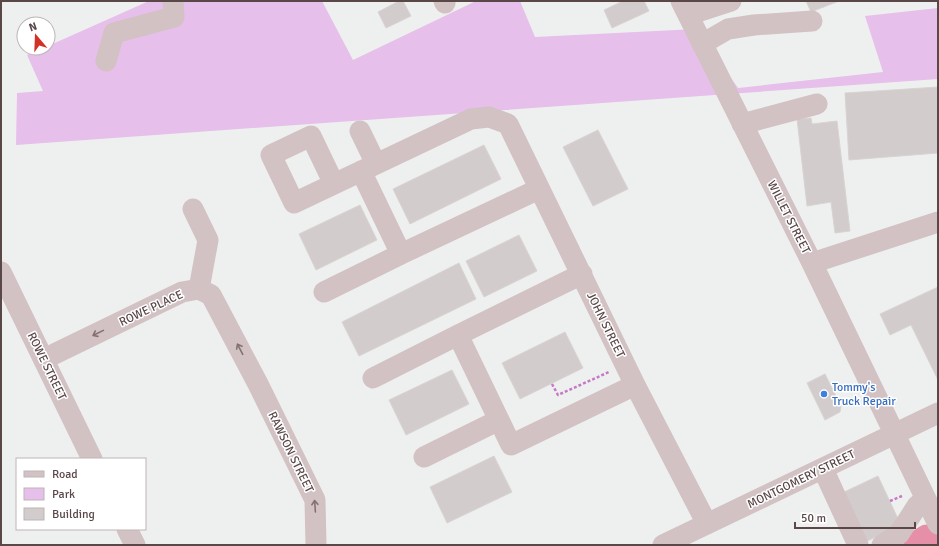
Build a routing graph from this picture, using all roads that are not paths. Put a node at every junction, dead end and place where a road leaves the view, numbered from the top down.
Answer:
1 (173, 1) edge
2 (731, 1) edge
3 (684, 8) edge
4 (812, 21) dead end
5 (702, 44) junction
6 (106, 61) dead end
7 (817, 104) dead end
8 (742, 124) junction
9 (360, 131) dead end
10 (368, 167) junction
11 (334, 184) dead end
12 (540, 188) junction
13 (193, 209) dead end
14 (938, 222) edge
15 (401, 254) junction
16 (812, 264) junction
17 (1, 272) edge
18 (582, 274) junction
19 (199, 289) junction
20 (324, 292) dead end
21 (458, 335) junction
22 (44, 359) junction
23 (373, 378) dead end
24 (258, 384) joint
25 (635, 385) junction
26 (938, 413) edge
27 (499, 420) junction
28 (894, 434) junction
29 (424, 457) dead end
30 (92, 458) edge
31 (823, 469) junction
32 (926, 507) edge
33 (707, 524) junction
34 (127, 530) edge
35 (134, 545) edge
36 (316, 545) edge
37 (663, 545) edge
38 (858, 545) edge
39 (882, 545) edge

1 - 6 street
2 - 3 street
3 - 5 street, WILLET STREET
4 - 5 street
5 - 8 street, WILLET STREET
7 - 8 street
8 - 16 street, WILLET STREET
9 - 10 street
10 - 11 street
10 - 12 street, JOHN STREET
10 - 15 street
12 - 15 street
12 - 18 street, JOHN STREET
13 - 19 street
14 - 16 street
15 - 20 street
16 - 28 street, WILLET STREET
17 - 22 street, ROWE STREET
18 - 21 street
18 - 25 street, JOHN STREET
19 -> 22 street, ROWE PLACE
24 -> 19 street, ROWE PLACE
21 - 23 street
21 - 27 street
22 - 30 street, ROWE STREET
36 -> 24 street, RAWSON STREET
25 - 27 street
25 - 33 street, JOHN STREET
26 - 28 street, MONTGOMERY STREET
27 - 29 street
28 - 31 street, MONTGOMERY STREET
28 - 32 street, WILLET STREET
31 - 33 street, MONTGOMERY STREET
31 - 38 street
32 - 39 street
33 - 37 street, MONTGOMERY STREET
34 - 35 street

